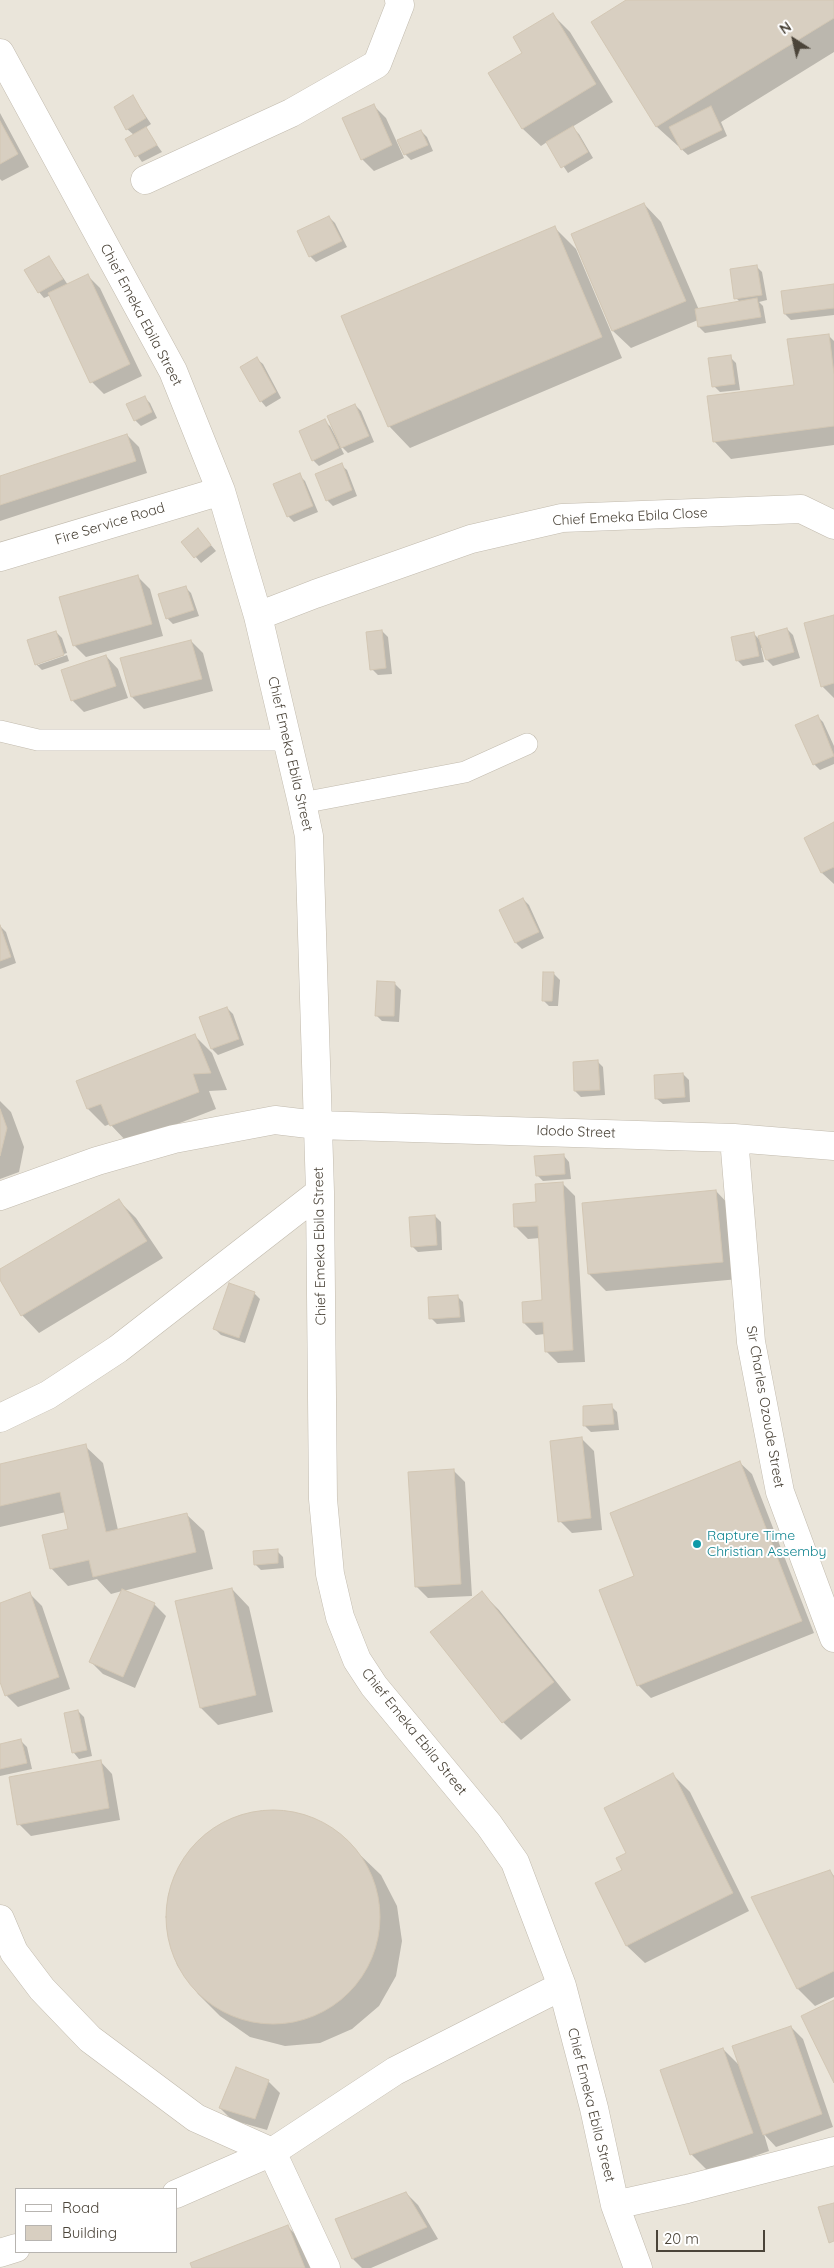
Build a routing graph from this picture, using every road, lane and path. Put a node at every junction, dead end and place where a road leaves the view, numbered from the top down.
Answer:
1 (399, 0) edge
2 (0, 53) edge
3 (145, 180) dead end
4 (221, 491) junction
5 (834, 525) edge
6 (0, 557) edge
7 (258, 616) junction
8 (0, 731) edge
9 (288, 740) junction
10 (528, 744) dead end
11 (302, 803) junction
12 (317, 1124) junction
13 (734, 1138) junction
14 (834, 1146) edge
15 (320, 1192) junction
16 (0, 1196) edge
17 (0, 1418) edge
18 (834, 1638) edge
19 (0, 1919) edge
20 (7, 1954) edge
21 (562, 1986) junction
22 (834, 2150) edge
23 (272, 2152) junction
24 (178, 2193) edge
25 (615, 2205) junction
26 (15, 2248) edge
27 (0, 2253) edge
28 (326, 2268) edge
29 (638, 2268) edge

1 - 3 street
2 - 4 street, Chief Emeka Ebila Street
4 - 6 street, Fire Service Road
4 - 7 street, Chief Emeka Ebila Street
5 - 7 street, Chief Emeka Ebila Close
7 - 9 street, Chief Emeka Ebila Street
8 - 9 lane
9 - 11 street, Chief Emeka Ebila Street
10 - 11 lane
11 - 12 street, Chief Emeka Ebila Street
12 - 13 street, Idodo Street
12 - 15 street, Chief Emeka Ebila Street
12 - 16 street, Idodo Street
13 - 14 street, Idodo Street
13 - 18 street, Sir Charles Ozoude Street
15 - 17 street
15 - 21 street, Chief Emeka Ebila Street
19 - 20 street
20 - 23 street
21 - 23 street
21 - 25 street, Chief Emeka Ebila Street
22 - 25 street
23 - 24 street
23 - 28 street
25 - 29 street, Chief Emeka Ebila Street
26 - 27 street

